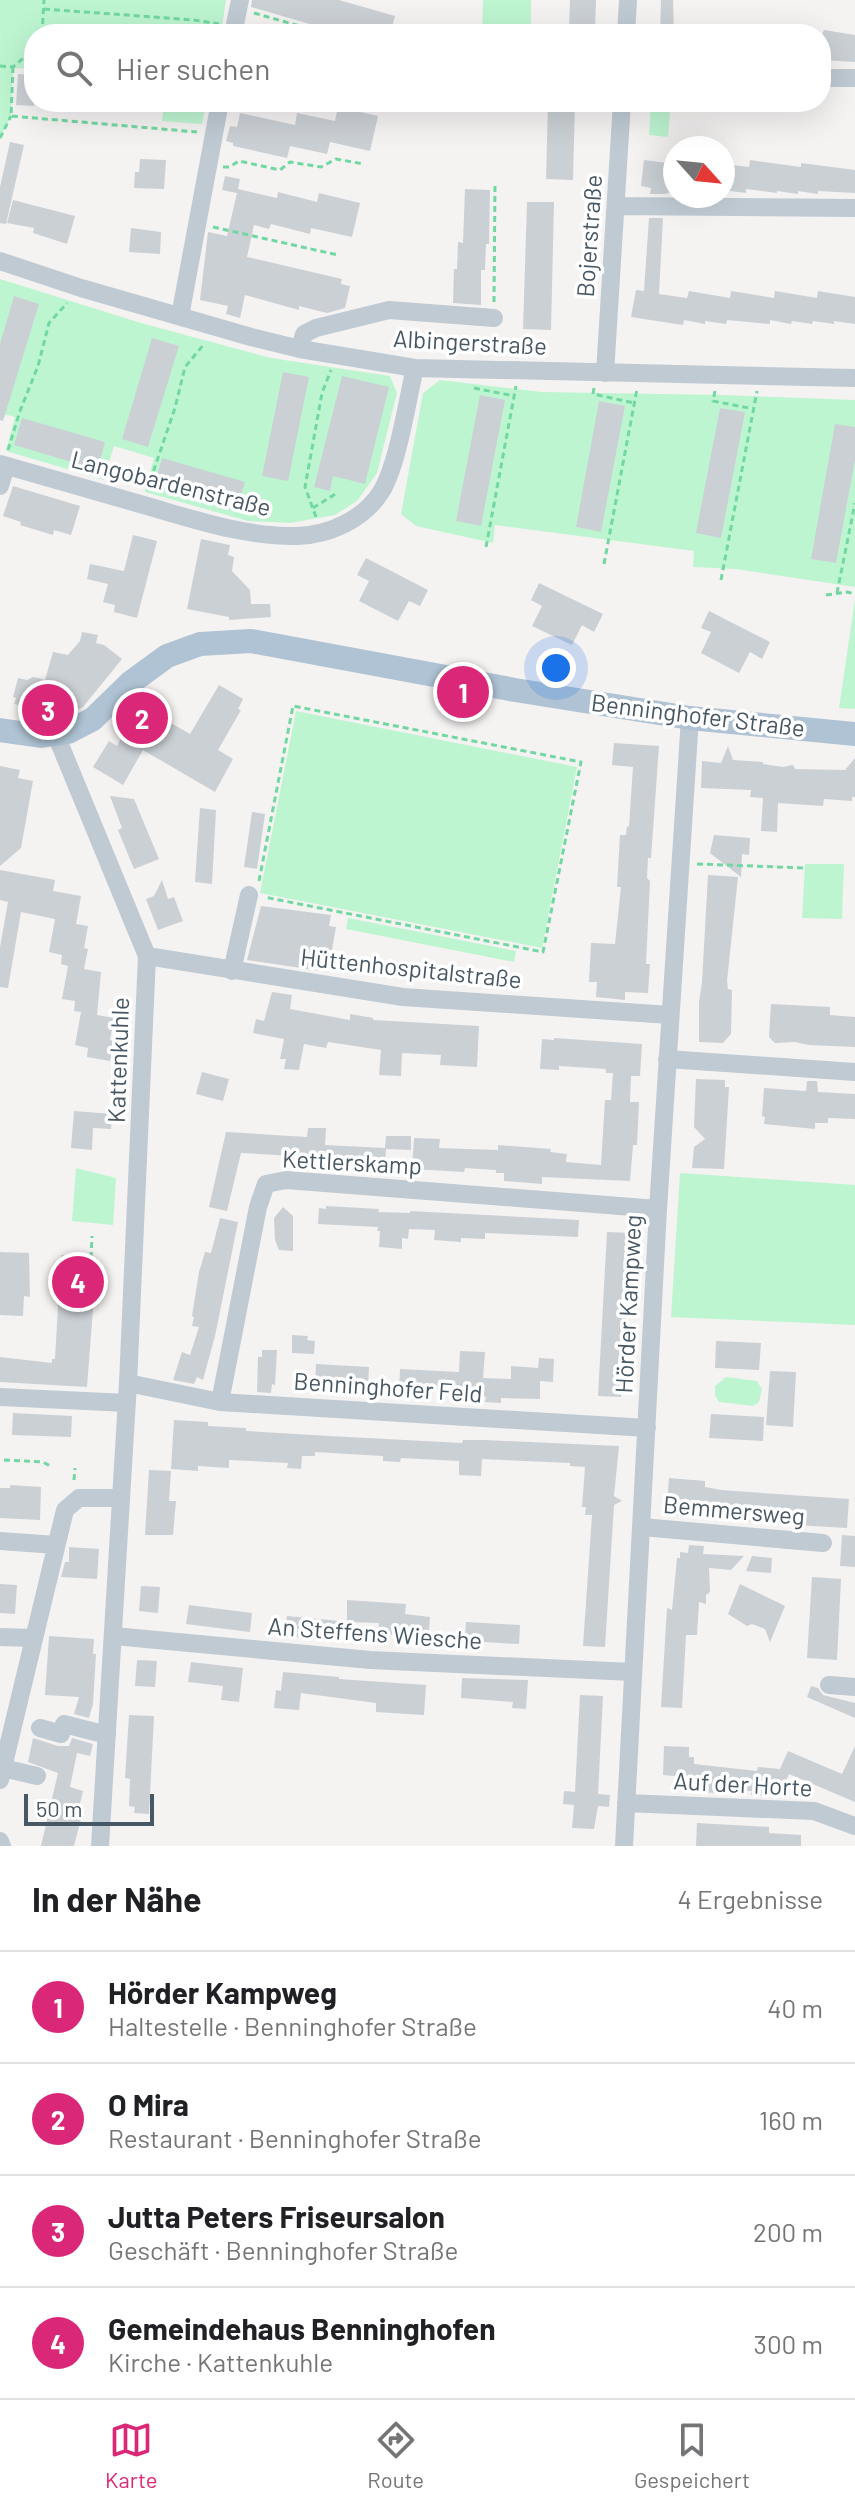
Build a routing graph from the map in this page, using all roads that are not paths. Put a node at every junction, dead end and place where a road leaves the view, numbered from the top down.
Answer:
1 (628, 0) edge
2 (627, 24) edge
3 (831, 78) edge
4 (855, 78) edge
5 (218, 112) edge
6 (621, 112) edge
7 (616, 206) junction
8 (855, 208) edge
9 (0, 261) edge
10 (180, 316) junction
11 (494, 318) road end
12 (300, 349) junction
13 (415, 368) junction
14 (600, 378) junction
15 (855, 378) edge
16 (3, 465) edge
17 (0, 486) edge
18 (690, 718) junction
19 (0, 730) edge
20 (855, 734) edge
21 (56, 735) junction
22 (252, 895) road end
23 (147, 956) junction
24 (232, 971) junction
25 (670, 1015) junction
26 (667, 1059) junction
27 (855, 1072) edge
28 (658, 1209) junction
29 (128, 1383) junction
30 (0, 1397) edge
31 (220, 1402) junction
32 (127, 1403) junction
33 (647, 1428) junction
34 (121, 1498) junction
35 (642, 1527) junction
36 (0, 1541) edge
37 (823, 1543) dead end
38 (56, 1545) junction
39 (114, 1636) junction
40 (0, 1637) edge
41 (33, 1638) junction
42 (633, 1672) junction
43 (829, 1685) dead end
44 (855, 1687) edge
45 (40, 1728) dead end
46 (107, 1735) junction
47 (2, 1774) edge
48 (37, 1776) dead end
49 (626, 1803) junction
50 (855, 1826) edge
51 (100, 1846) edge
52 (624, 1846) edge

1 - 2 street
3 - 4 street
5 - 10 street
6 - 7 street, Bojerstraße
7 - 8 street
7 - 14 street, Bojerstraße
9 - 10 street, Albingerstraße
10 - 12 street, Albingerstraße
11 - 12 street
12 - 13 street, Albingerstraße
13 - 14 street, Albingerstraße
13 - 16 street, Langobardenstraße
14 - 15 street, Albingerstraße
16 - 17 street
18 - 20 main road, Benninghofer Straße
18 - 21 main road, Benninghofer Straße
18 - 25 street, Hörder Kampweg
19 - 21 main road, Benninghofer Straße
21 - 23 street, Kattenkuhle
22 - 24 street
23 - 24 street, Hüttenhospitalstraße
23 - 29 street, Kattenkuhle
24 - 25 street, Hüttenhospitalstraße
25 - 26 street, Hörder Kampweg
26 - 27 street
26 - 28 street, Hörder Kampweg
28 - 31 street, Kettlerskamp
28 - 33 street, Hörder Kampweg
29 - 31 street, Benninghofer Feld
29 - 32 street, Kattenkuhle
30 - 32 street
31 - 33 street, Benninghofer Feld
32 - 34 street, Kattenkuhle
33 - 35 street, Hörder Kampweg
34 - 38 street
34 - 39 street, Kattenkuhle
35 - 37 street, Bemmersweg
35 - 42 street, Hörder Kampweg
36 - 38 street
38 - 41 street
39 - 42 street, An Steffens Wiesche
39 - 46 street, Kattenkuhle
40 - 41 street
41 - 47 street
42 - 49 street, Hörder Kampweg
43 - 44 street
45 - 46 street
46 - 51 street, Kattenkuhle
47 - 48 street
49 - 50 street, Auf der Horte
49 - 52 street, Hörder Kampweg

